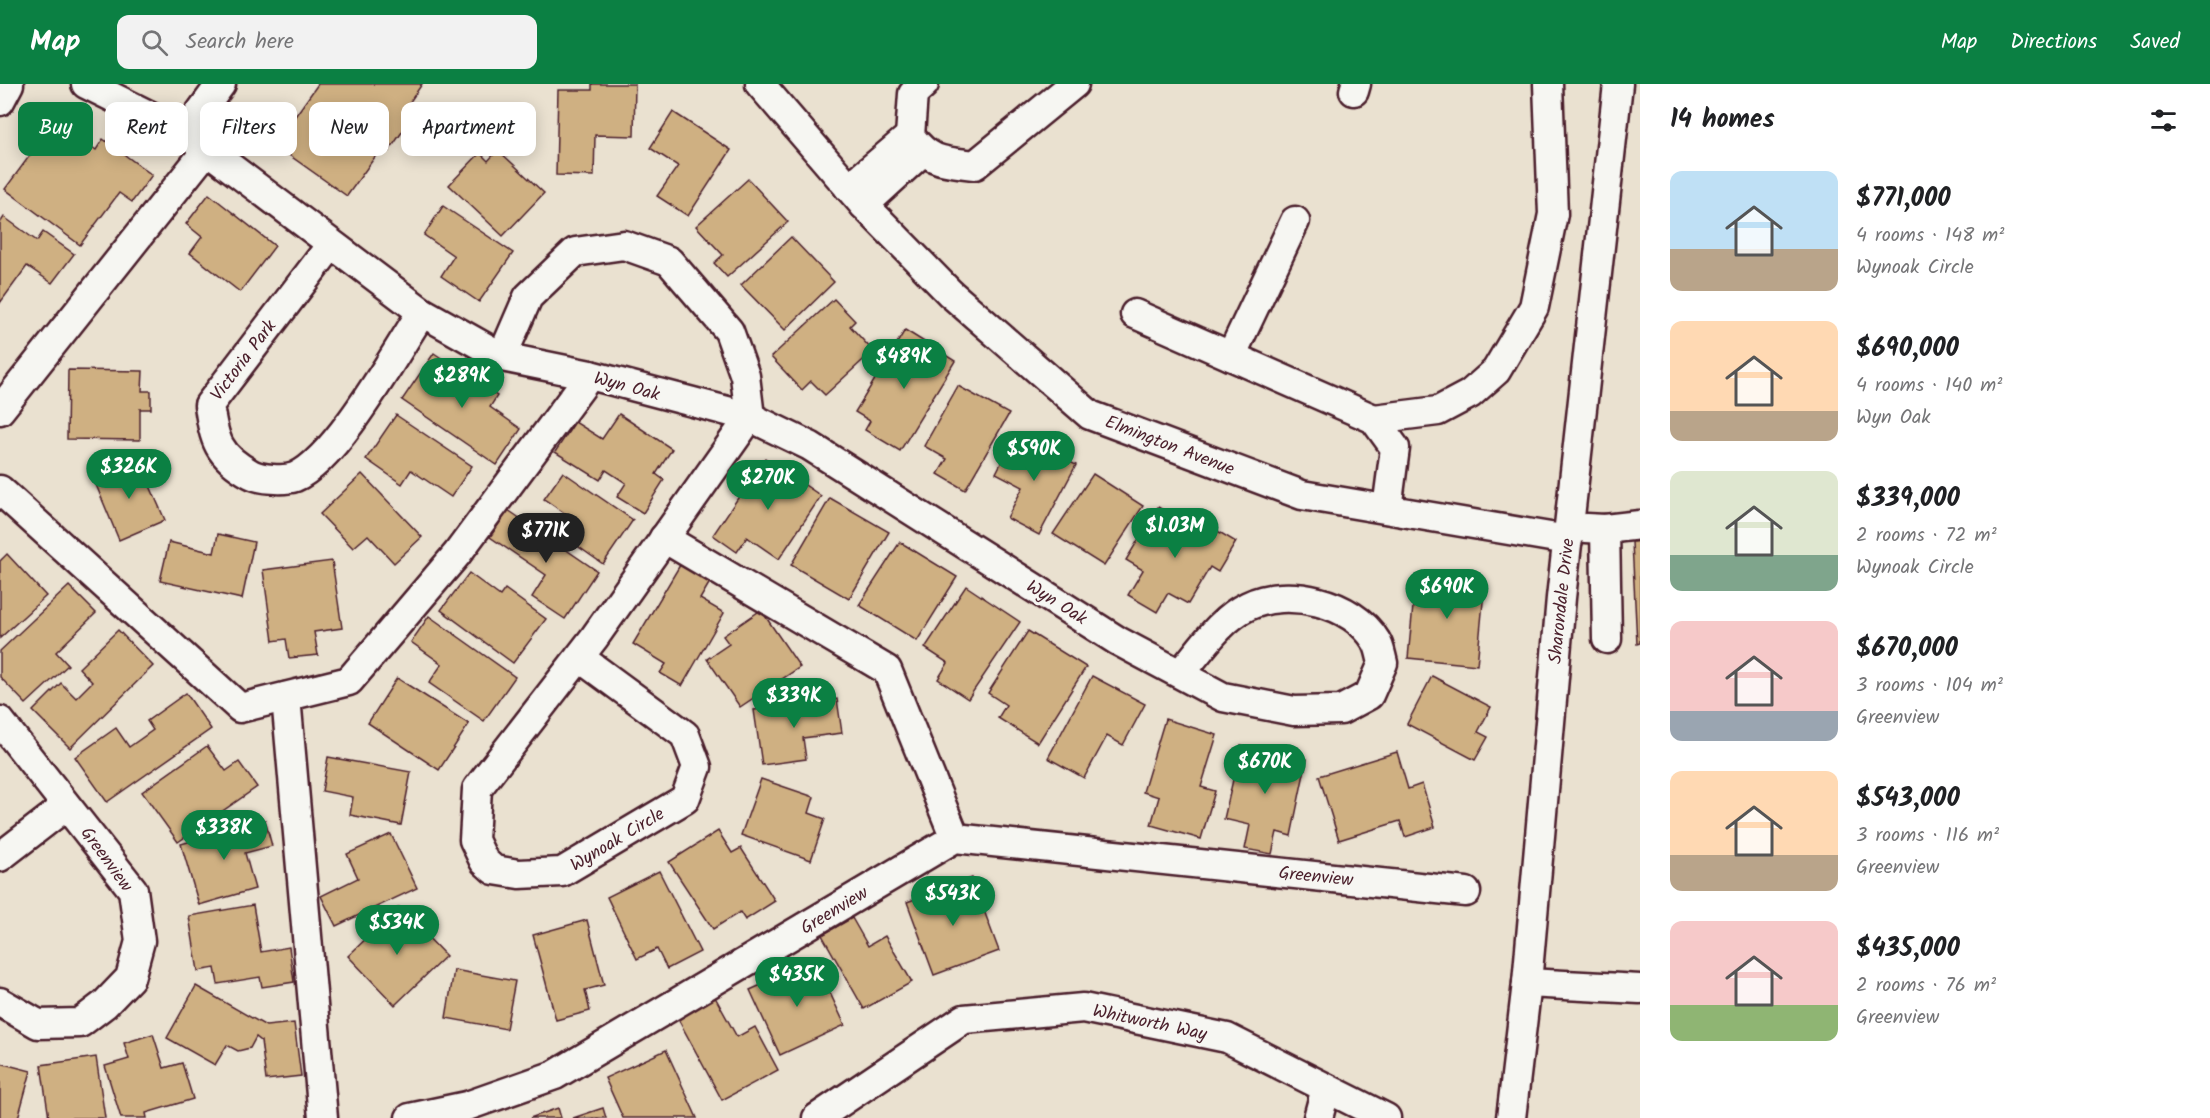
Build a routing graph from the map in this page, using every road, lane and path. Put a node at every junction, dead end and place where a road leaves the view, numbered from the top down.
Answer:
1 (9, 84) edge
2 (86, 84) edge
3 (221, 84) edge
4 (760, 84) edge
5 (924, 84) edge
6 (1074, 84) edge
7 (1548, 84) edge
8 (1618, 92) edge
9 (0, 101) edge
10 (195, 142) junction
11 (916, 144) junction
12 (856, 196) junction
13 (1296, 221) dead end
14 (331, 244) junction
15 (422, 312) junction
16 (1135, 314) dead end
17 (1231, 356) junction
18 (502, 357) junction
19 (590, 375) junction
20 (0, 410) edge
21 (750, 417) junction
22 (1374, 419) junction
23 (0, 490) edge
24 (1387, 509) junction
25 (1640, 525) edge
26 (1605, 529) junction
27 (1568, 534) junction
28 (664, 538) junction
29 (1561, 598) junction
30 (1606, 598) junction
31 (1607, 639) dead end
32 (579, 657) junction
33 (1180, 674) junction
34 (286, 697) junction
35 (0, 721) edge
36 (66, 806) junction
37 (955, 838) junction
38 (0, 857) edge
39 (1466, 892) dead end
40 (1527, 983) junction
41 (1640, 989) edge
42 (0, 1002) edge
43 (1326, 1088) junction
44 (323, 1118) edge
45 (410, 1118) edge
46 (817, 1118) edge
47 (1318, 1118) edge
48 (1386, 1118) edge
49 (1511, 1118) edge

1 - 9 street
2 - 10 street, Wyn Oak
3 - 10 street
4 - 12 street, Elmington Avenue
5 - 11 street
6 - 11 street
7 - 22 street
8 - 27 street, Sharondale Drive
10 - 14 street, Wyn Oak
10 - 20 street
11 - 12 street
12 - 24 street, Elmington Avenue
13 - 17 street
14 - 15 street, Wyn Oak
14 - 15 street, Victoria Park
15 - 18 street, Wyn Oak
16 - 17 street
17 - 22 street
18 - 19 street, Wyn Oak
18 - 21 street
19 - 21 street, Wyn Oak
19 - 34 street
21 - 28 street, Wynoak Circle
21 - 33 street, Wyn Oak
22 - 24 street
23 - 34 street
24 - 27 street, Elmington Avenue
25 - 26 street, Elmington Avenue
26 - 27 street, Elmington Avenue
26 - 30 street
27 - 29 street, Sharondale Drive
28 - 32 street, Wynoak Circle
28 - 37 street
29 - 30 street
29 - 40 street, Sharondale Drive
30 - 31 street
32 - 32 street, Wynoak Circle
33 - 33 street, Wyn Oak
34 - 44 street
35 - 36 street, Greenview
36 - 38 street
36 - 42 street, Greenview
37 - 39 street, Greenview
37 - 45 street, Greenview
40 - 41 street
40 - 49 street, Sharondale Drive
43 - 46 street, Whitworth Way
43 - 47 street
43 - 48 street, Whitworth Way

